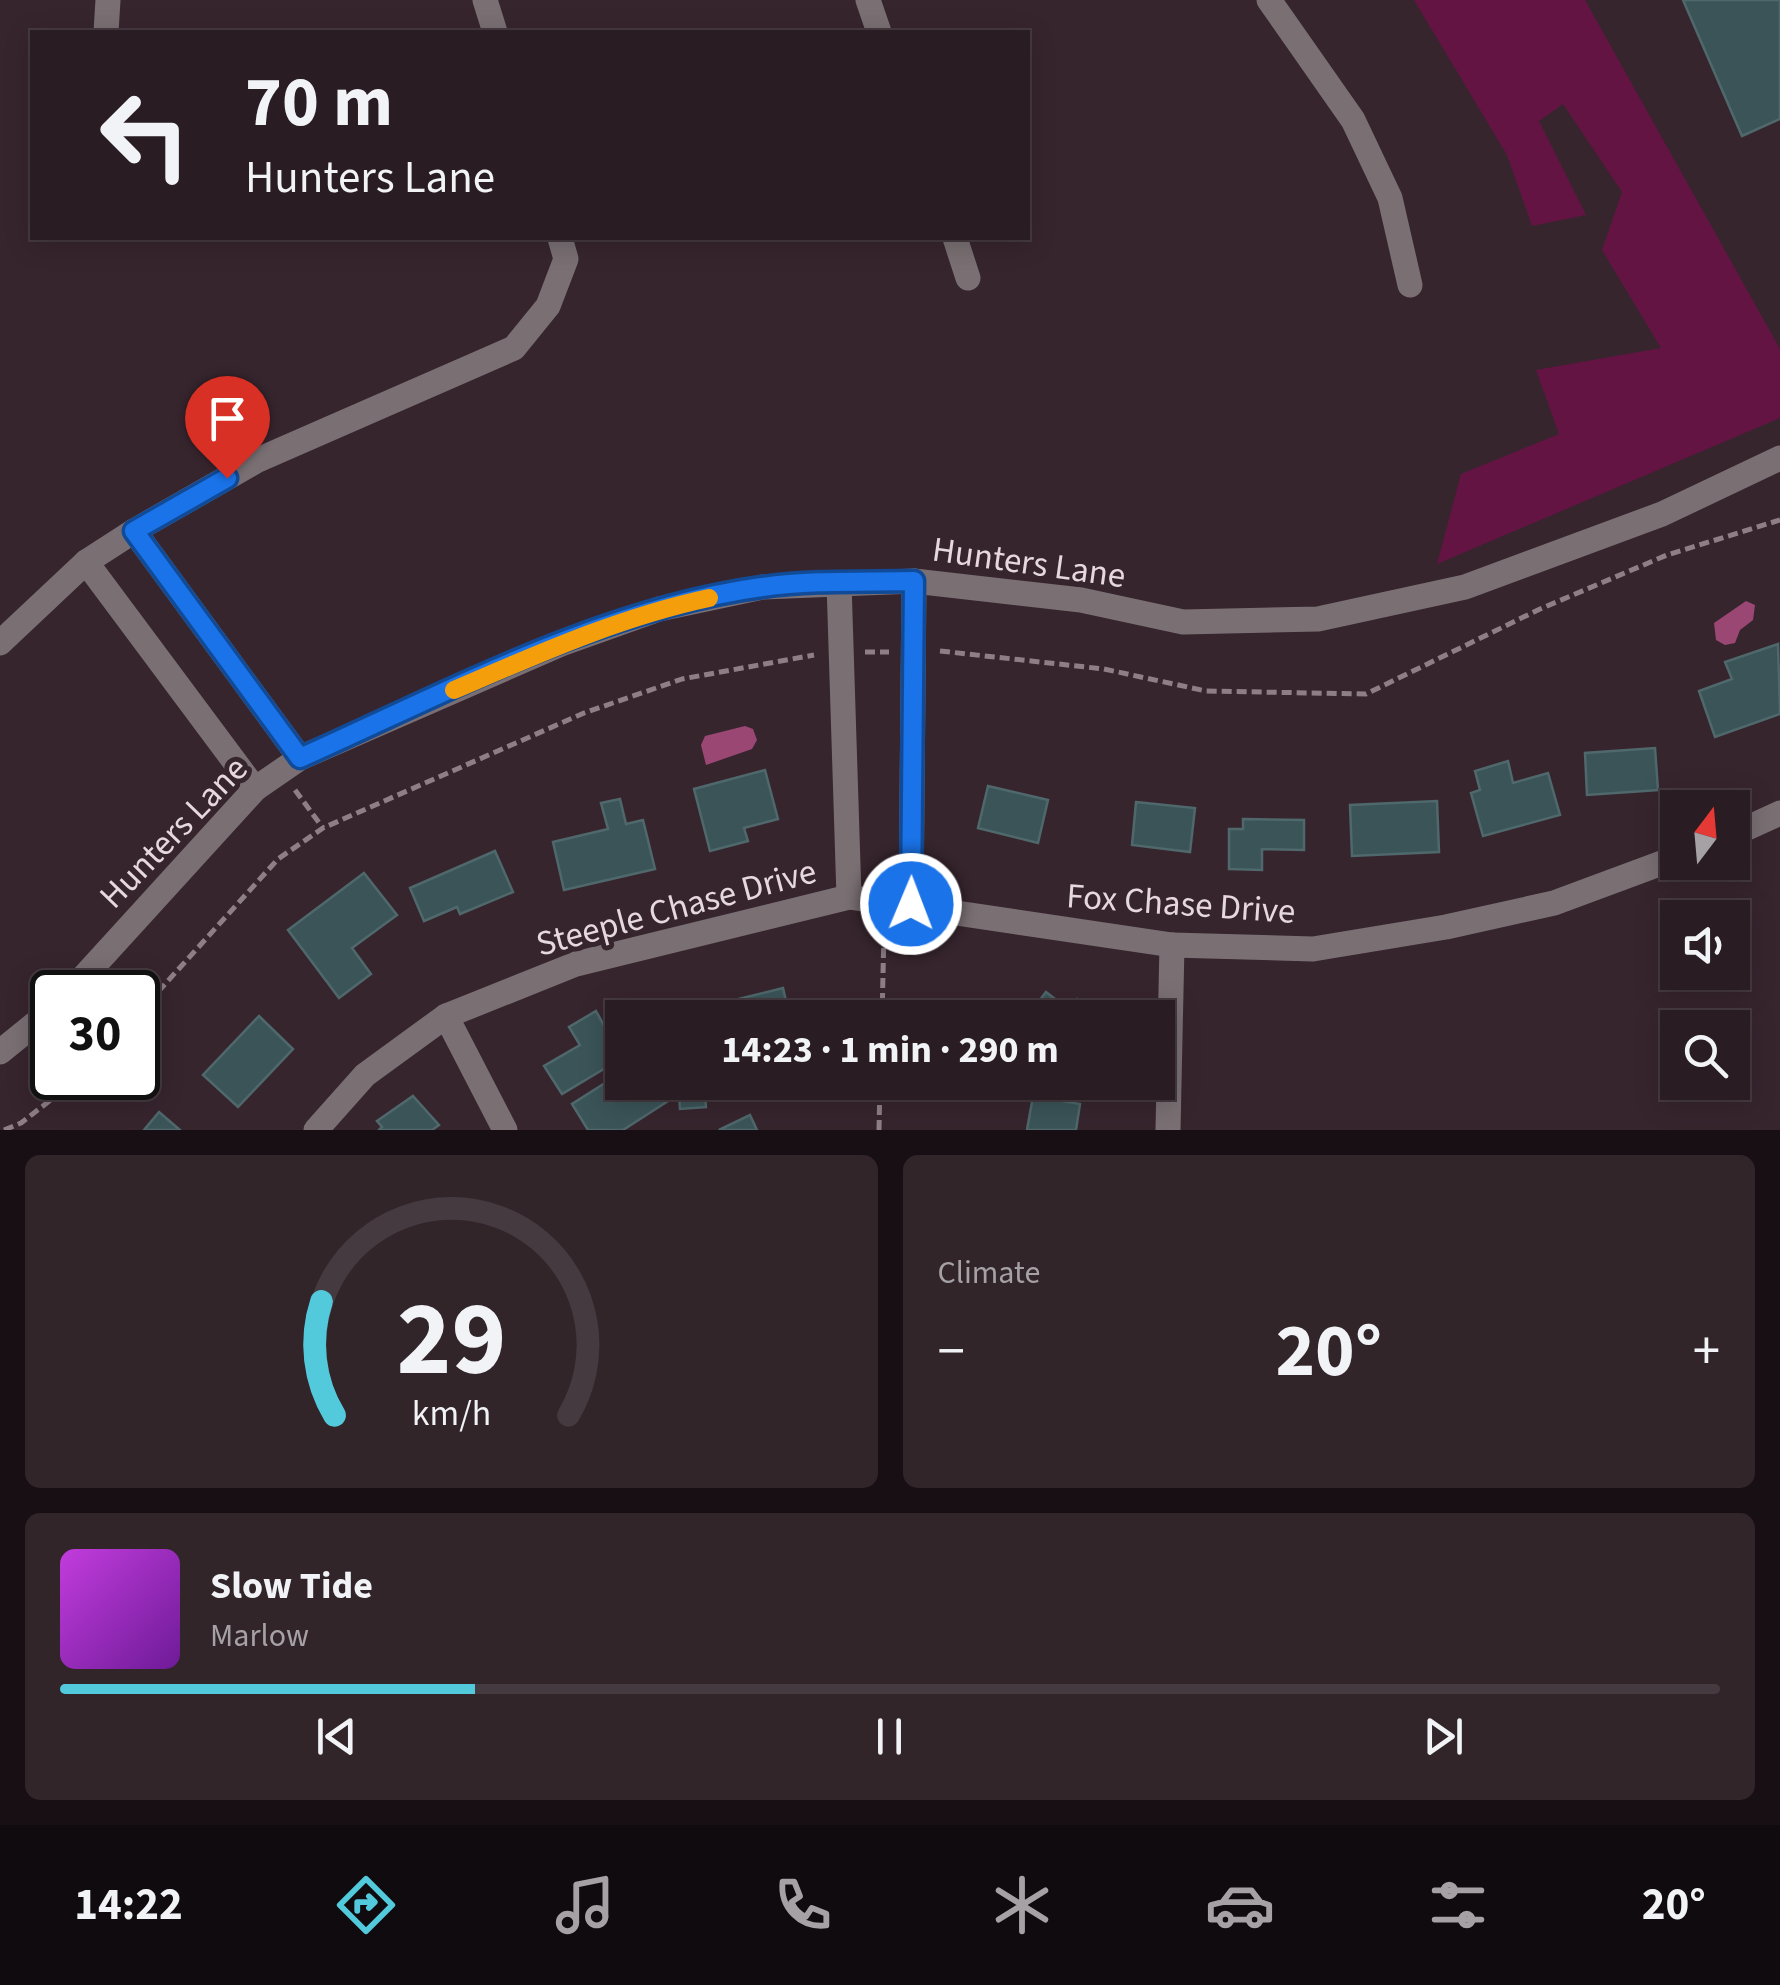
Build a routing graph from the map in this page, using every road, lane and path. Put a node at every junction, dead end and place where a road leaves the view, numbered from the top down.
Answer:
1 (108, 0) edge
2 (484, 0) edge
3 (868, 0) edge
4 (1269, 0) edge
5 (106, 30) edge
6 (494, 30) edge
7 (879, 30) edge
8 (561, 240) edge
9 (956, 240) edge
10 (968, 278) dead end
11 (1410, 285) dead end
12 (1780, 458) edge
13 (134, 531) junction
14 (86, 562) junction
15 (914, 581) junction
16 (839, 582) junction
17 (0, 643) edge
18 (290, 765) junction
19 (255, 789) junction
20 (1780, 813) edge
21 (1750, 827) edge
22 (323, 828) dead end
23 (1660, 864) edge
24 (850, 898) junction
25 (884, 901) junction
26 (911, 904) junction
27 (1172, 946) junction
28 (90, 970) edge
29 (882, 1000) edge
30 (446, 1016) junction
31 (30, 1028) edge
32 (0, 1052) edge
33 (50, 1100) edge
34 (880, 1100) edge
35 (4, 1130) edge
36 (316, 1130) edge
37 (505, 1130) edge
38 (879, 1130) edge
39 (1168, 1130) edge

1 - 5 street
2 - 6 street
3 - 7 street
4 - 11 street
8 - 13 street
9 - 10 street
12 - 15 street, Hunters Lane
13 - 14 street
13 - 18 street
14 - 17 street
14 - 19 street
15 - 16 street, Hunters Lane
15 - 26 street
16 - 18 street, Hunters Lane
16 - 24 street, Steeple Chase Drive
18 - 19 street, Hunters Lane
18 - 22 path
19 - 28 street, Hunters Lane
20 - 21 street
23 - 27 street, Fox Chase Drive
24 - 25 street, Fox Chase Drive
24 - 30 street, Steeple Chase Drive
25 - 26 street, Fox Chase Drive
25 - 29 path
26 - 27 street, Fox Chase Drive
27 - 39 street
30 - 36 street, Steeple Chase Drive
30 - 37 street
31 - 32 street
33 - 35 path
34 - 38 path

